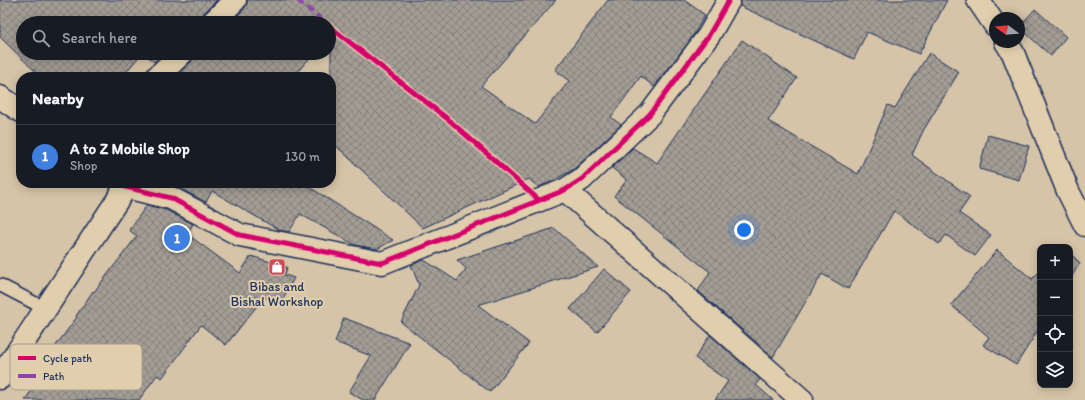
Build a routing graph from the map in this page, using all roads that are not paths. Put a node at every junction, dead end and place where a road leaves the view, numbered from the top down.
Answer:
1 (235, 0) edge
2 (729, 0) edge
3 (978, 0) edge
4 (219, 16) edge
5 (989, 17) edge
6 (1010, 48) edge
7 (175, 60) edge
8 (162, 72) edge
9 (0, 96) edge
10 (16, 107) edge
11 (122, 188) edge
12 (135, 188) edge
13 (565, 190) junction
14 (1085, 225) edge
15 (0, 285) edge
16 (46, 309) junction
17 (20, 344) edge
18 (10, 358) edge
19 (3, 368) edge
20 (802, 400) edge

1 - 4 street
2 - 13 street
3 - 5 street
6 - 14 street
7 - 8 street
9 - 10 street
11 - 16 street
12 - 13 street
13 - 20 street
15 - 16 lane
16 - 17 street
18 - 19 street

